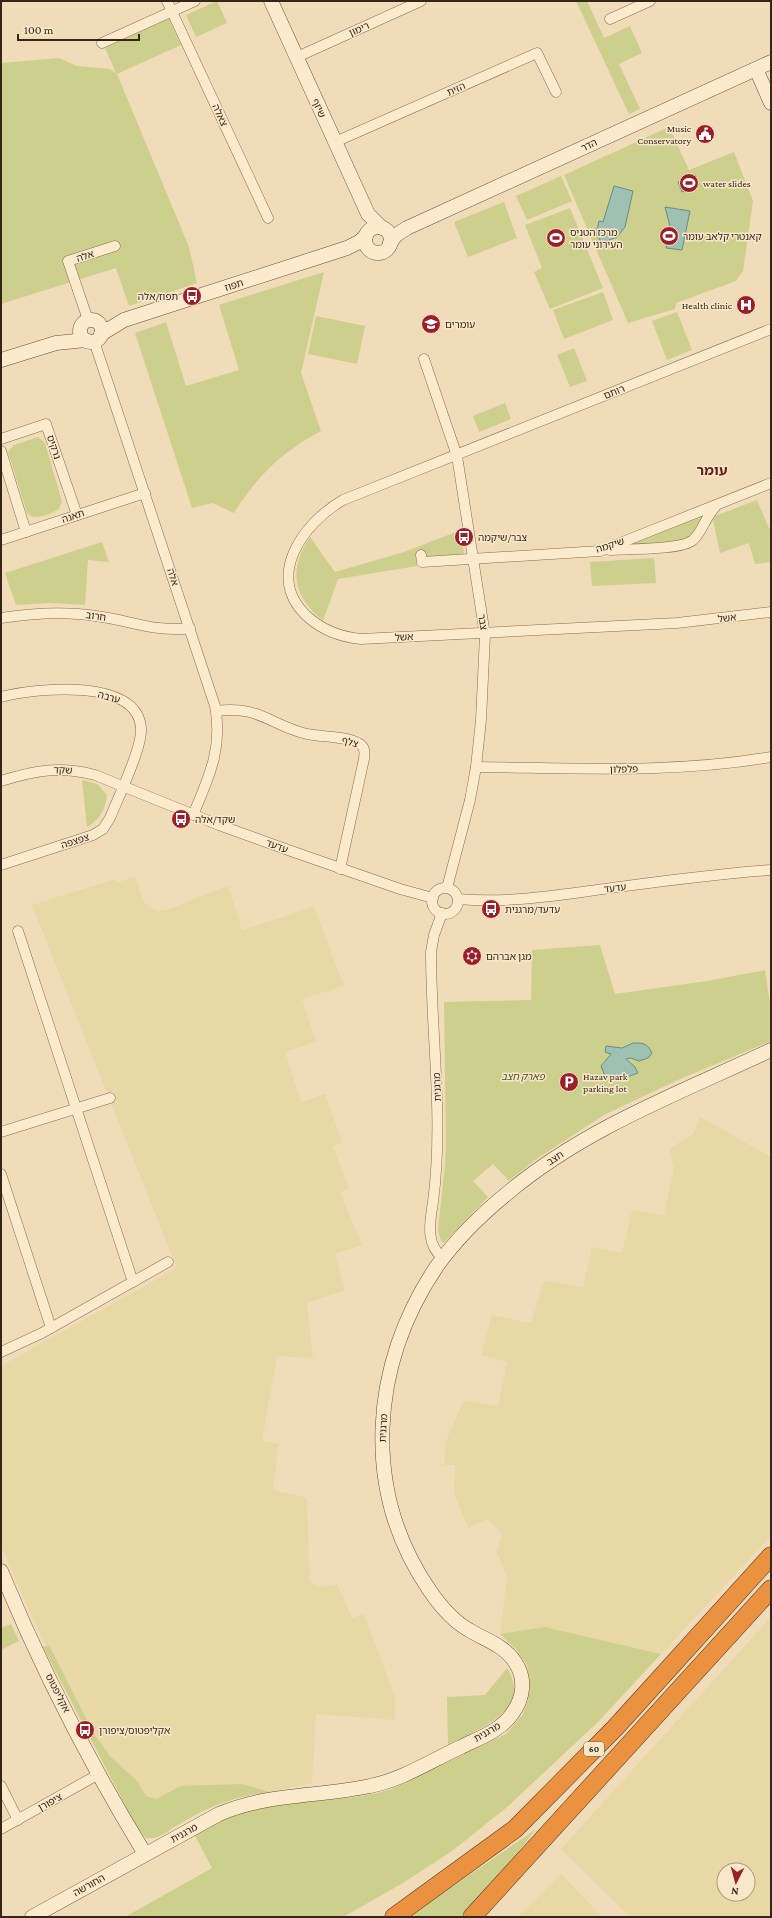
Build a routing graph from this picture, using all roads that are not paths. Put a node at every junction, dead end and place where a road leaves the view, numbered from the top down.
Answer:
1 (167, 1) edge
2 (195, 1) edge
3 (271, 1) edge
4 (421, 1) edge
5 (650, 1) edge
6 (172, 12) junction
7 (610, 19) dead end
8 (102, 43) dead end
9 (297, 57) junction
10 (771, 62) edge
11 (756, 69) junction
12 (556, 92) dead end
13 (771, 103) edge
14 (335, 142) junction
15 (368, 214) junction
16 (268, 218) dead end
17 (383, 228) junction
18 (407, 228) junction
19 (366, 234) junction
20 (390, 243) junction
21 (115, 246) dead end
22 (343, 250) junction
23 (371, 250) junction
24 (771, 329) edge
25 (91, 331) junction
26 (424, 359) dead end
27 (1, 360) edge
28 (1, 439) edge
29 (1, 451) edge
30 (456, 454) junction
31 (771, 483) edge
32 (145, 493) junction
33 (720, 503) junction
34 (77, 515) junction
35 (26, 532) junction
36 (1, 540) edge
37 (600, 551) junction
38 (421, 555) dead end
39 (473, 558) junction
40 (771, 612) edge
41 (1, 618) edge
42 (190, 628) junction
43 (485, 633) junction
44 (1, 697) edge
45 (216, 711) junction
46 (771, 757) edge
47 (476, 767) junction
48 (1, 781) edge
49 (123, 786) junction
50 (193, 815) junction
51 (1, 865) edge
52 (340, 869) junction
53 (771, 870) edge
54 (447, 888) junction
55 (433, 898) junction
56 (458, 899) junction
57 (442, 913) junction
58 (18, 931) dead end
59 (771, 1050) edge
60 (110, 1098) dead end
61 (76, 1109) junction
62 (1, 1132) edge
63 (1, 1174) edge
64 (443, 1258) junction
65 (168, 1262) dead end
66 (132, 1282) junction
67 (51, 1328) junction
68 (400, 1339) joint
69 (1, 1352) edge
70 (771, 1556) edge
71 (1, 1571) edge
72 (771, 1589) edge
73 (99, 1774) junction
74 (1, 1786) edge
75 (18, 1820) junction
76 (1, 1829) edge
77 (146, 1854) junction
78 (32, 1917) edge
79 (394, 1917) edge
80 (472, 1917) edge

1 - 6 street, צאלה
2 - 6 street
3 - 9 street, שיזף
4 - 9 street, רימון
5 - 7 street
6 - 8 street
6 - 16 street, צאלה
9 - 14 street, שיזף
10 - 11 street, הדר
11 - 13 street
11 - 18 street, הדר
12 - 14 street, הזית
14 - 15 street, שיזף
15 - 17 street, שיזף
15 - 19 street, שיזף
17 - 18 street, הדר
17 - 19 street
17 - 20 street
18 - 20 street, הדר
19 - 22 street, תפוז
19 - 23 street
20 - 23 street
21 - 25 street, אלה
22 - 23 street, תפוז
22 - 25 street, תפוז
24 - 30 street, רותם
25 - 27 street, תפוז
25 - 32 street, אלה
26 - 30 street, צבר
28 - 34 street, נרקיס
29 - 35 street
30 - 39 street, צבר
30 - 43 street, אשל
31 - 33 street, שיקמה
32 - 34 street, תאנה
32 - 42 street, אלה
33 - 37 street, שיקמה
33 - 37 street
34 - 35 street, תאנה
35 - 36 street, תאנה
37 - 39 street, שיקמה
38 - 39 street, שיקמה
39 - 43 street, צבר
40 - 43 street, אשל
41 - 42 street, חרוב
42 - 45 street, אלה
43 - 47 street, צבר
44 - 49 street, ערבה
45 - 50 street, אלה
45 - 52 street, צלף
46 - 47 street, פלפלון
47 - 54 street, צבר
48 - 49 street, שקד
49 - 50 street, עדעד
49 - 51 street, צפצפה
50 - 52 street, עדעד
52 - 55 street, עדעד
53 - 56 street, עדעד
54 - 55 street
54 - 56 street
55 - 57 street
56 - 57 street
57 - 64 street, מרגנית
58 - 61 street
59 - 64 street, חצב
60 - 61 street
61 - 62 street
61 - 66 street
63 - 67 street
64 - 68 street, חצב
65 - 66 street
66 - 67 street
67 - 69 street
68 - 77 street, מרגנית
70 - 79 highway, 60
71 - 73 street, אקליפטוס
72 - 80 highway, 60
73 - 75 street, ציפורן
73 - 77 street, אקליפטוס
74 - 75 street
75 - 76 street, ציפורן
77 - 78 street, החורשה

